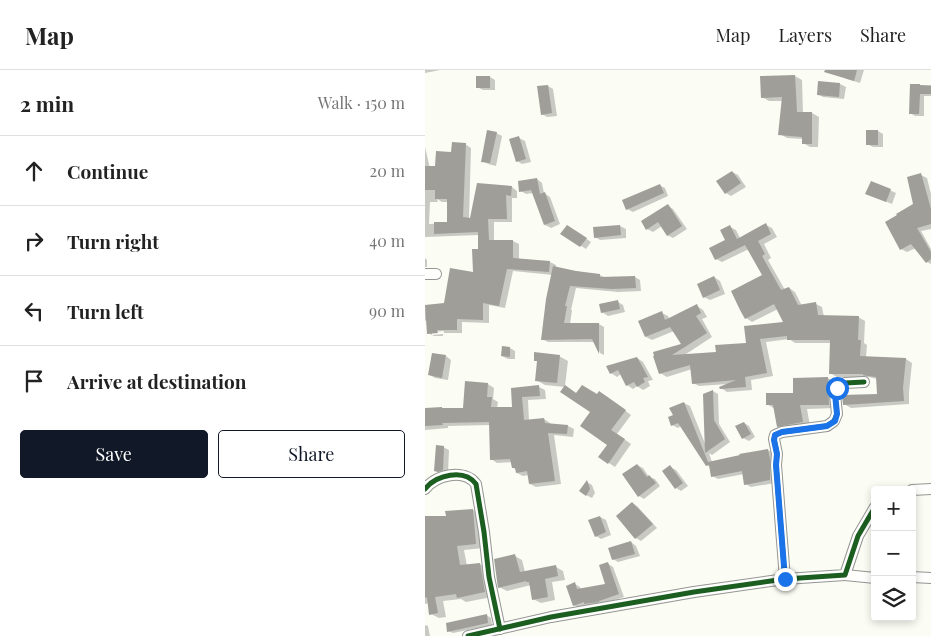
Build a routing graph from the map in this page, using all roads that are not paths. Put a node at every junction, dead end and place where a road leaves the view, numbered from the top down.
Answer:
1 (425, 274) edge
2 (436, 274) dead end
3 (864, 382) dead end
4 (425, 489) edge
5 (916, 490) edge
6 (931, 490) edge
7 (871, 515) edge
8 (845, 575) junction
9 (916, 577) edge
10 (871, 578) edge
11 (931, 578) edge
12 (785, 579) junction
13 (500, 629) junction
14 (468, 636) edge

1 - 2 street
3 - 12 street
4 - 13 street
5 - 6 street
7 - 8 street
8 - 10 street
8 - 12 street
9 - 11 street
12 - 13 street
13 - 14 street

